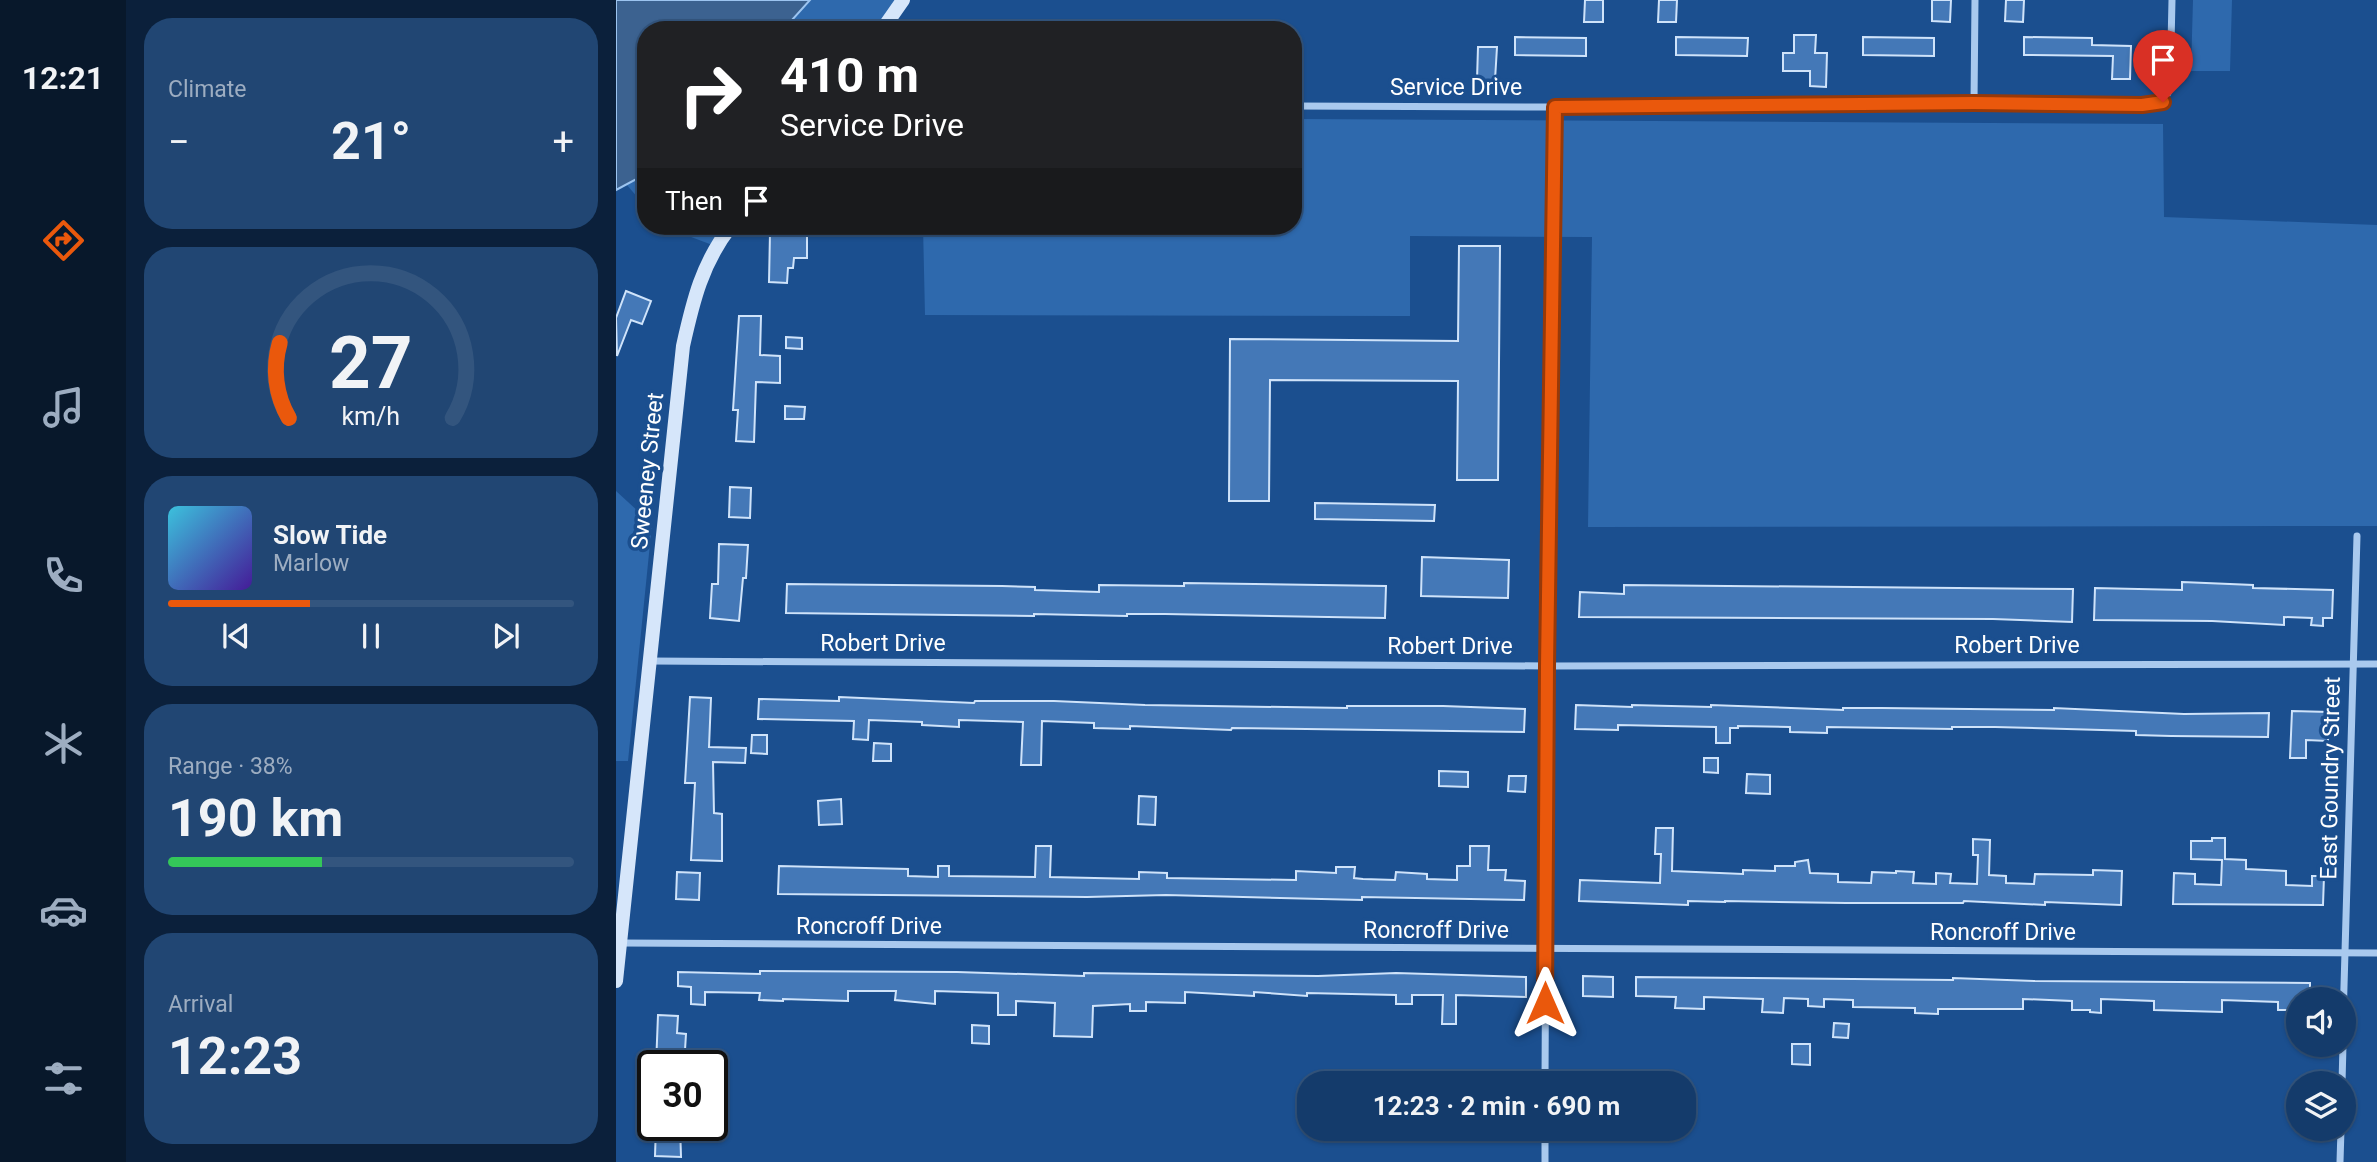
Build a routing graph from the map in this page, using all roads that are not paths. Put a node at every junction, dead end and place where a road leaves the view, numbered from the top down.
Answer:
1 (903, 0) edge
2 (1975, 0) edge
3 (2172, 0) edge
4 (888, 21) edge
5 (1974, 103) junction
6 (1302, 106) edge
7 (1555, 107) junction
8 (724, 235) edge
9 (2357, 536) dead end
10 (649, 661) junction
11 (2352, 664) junction
12 (2377, 664) edge
13 (1547, 666) junction
14 (620, 943) junction
15 (1545, 950) junction
16 (2345, 953) junction
17 (2377, 953) edge
18 (616, 981) edge
19 (2344, 987) edge
20 (1545, 1071) edge
21 (1545, 1141) edge
22 (2341, 1141) edge
23 (1545, 1162) edge
24 (2340, 1162) edge

1 - 4 street
2 - 5 street
3 - 5 street, Service Drive
5 - 7 street, Service Drive
6 - 7 street, Service Drive
7 - 13 street
8 - 10 street, Sweeney Street
9 - 11 street, East Goundry Street
10 - 13 street, Robert Drive
10 - 14 street, Sweeney Street
11 - 12 street, Robert Drive
11 - 13 street, Robert Drive
11 - 16 street, East Goundry Street
13 - 15 street
14 - 15 street, Roncroff Drive
14 - 18 street, Sweeney Street
15 - 16 street, Roncroff Drive
15 - 20 street
16 - 17 street, Roncroff Drive
16 - 19 street, East Goundry Street
21 - 23 street
22 - 24 street

